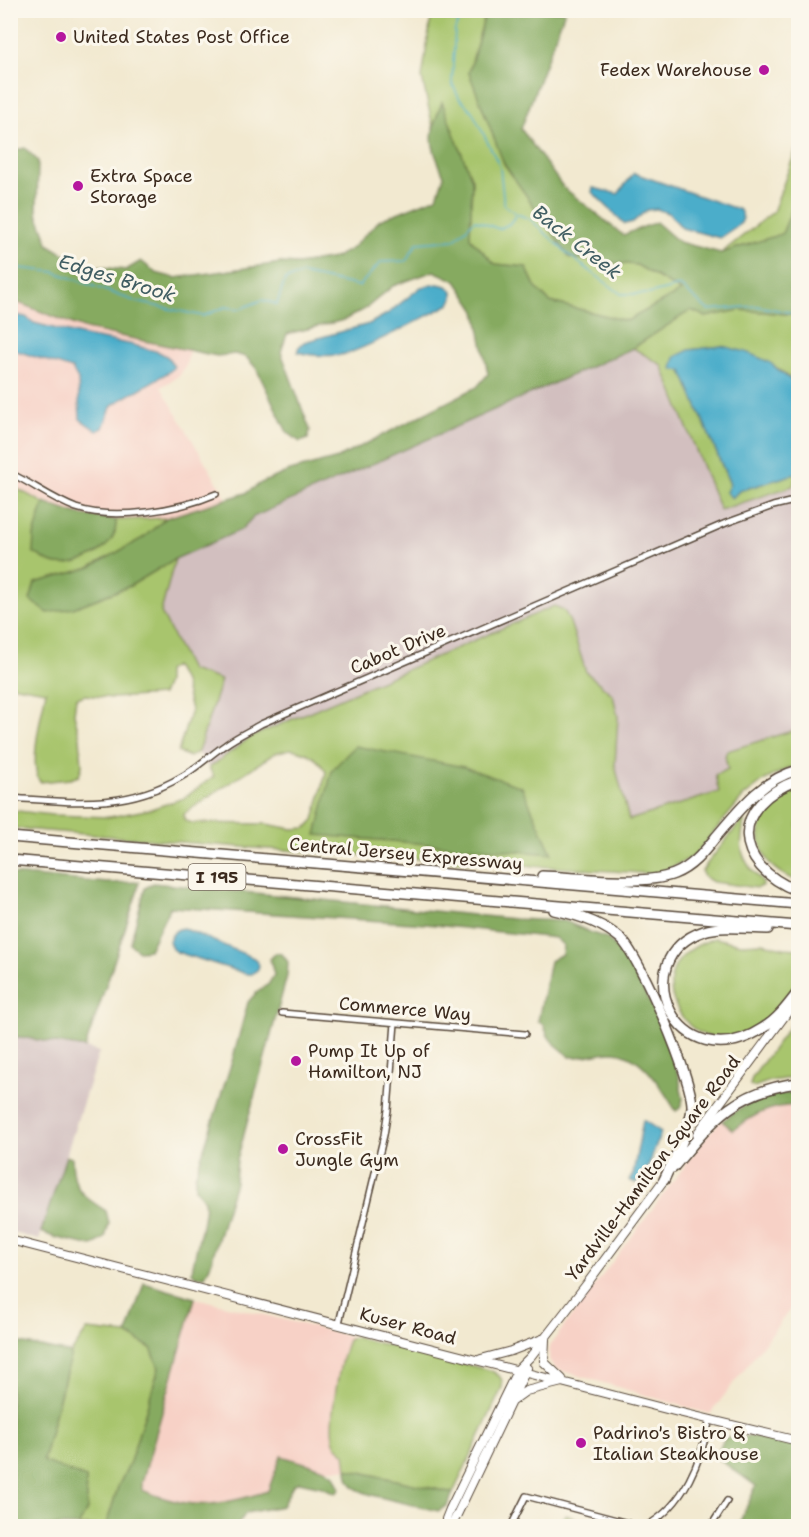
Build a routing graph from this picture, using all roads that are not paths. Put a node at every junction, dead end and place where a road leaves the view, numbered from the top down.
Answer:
1 (10, 472) edge
2 (216, 494) dead end
3 (798, 500) edge
4 (798, 770) edge
5 (798, 780) edge
6 (10, 798) edge
7 (10, 837) edge
8 (10, 860) edge
9 (426, 872) junction
10 (798, 891) edge
11 (424, 894) junction
12 (798, 904) edge
13 (798, 927) edge
14 (798, 992) edge
15 (798, 998) edge
16 (282, 1013) dead end
17 (395, 1023) junction
18 (525, 1034) dead end
19 (798, 1083) edge
20 (665, 1178) junction
21 (10, 1239) edge
22 (339, 1323) junction
23 (545, 1338) junction
24 (479, 1359) junction
25 (522, 1370) junction
26 (566, 1382) junction
27 (511, 1401) junction
28 (710, 1419) junction
29 (798, 1441) edge
30 (727, 1501) dead end
31 (447, 1527) edge
32 (511, 1527) edge
33 (630, 1527) edge
34 (646, 1527) edge
35 (711, 1527) edge

1 - 2 street
3 - 6 street, Cabot Drive
4 - 9 highway
5 - 10 highway
7 - 9 highway, Central Jersey Expressway / I 195
8 - 11 highway, I 195
9 - 12 highway, Central Jersey Expressway / I 195
11 - 13 highway, I 195
11 - 20 highway
13 - 14 highway
15 - 20 street, Yardville-Hamilton Square Road
16 - 17 street, Commerce Way
17 - 18 street, Commerce Way
17 - 22 street
19 - 20 highway
20 - 23 street, Yardville-Hamilton Square Road
21 - 22 street, Kuser Road
22 - 24 street, Kuser Road
23 - 24 street
23 - 25 street, Yardville-Hamilton Square Road
23 - 26 street
24 - 25 street, Kuser Road
25 - 26 street, Kuser Road
25 - 27 street, Yardville-Hamilton Square Road
25 - 31 street, Yardville-Hamilton Square Road
26 - 27 street
26 - 28 street, Kuser Road
27 - 31 street, Yardville-Hamilton Square Road
28 - 29 street, Kuser Road
28 - 34 street
30 - 35 street
32 - 33 street

